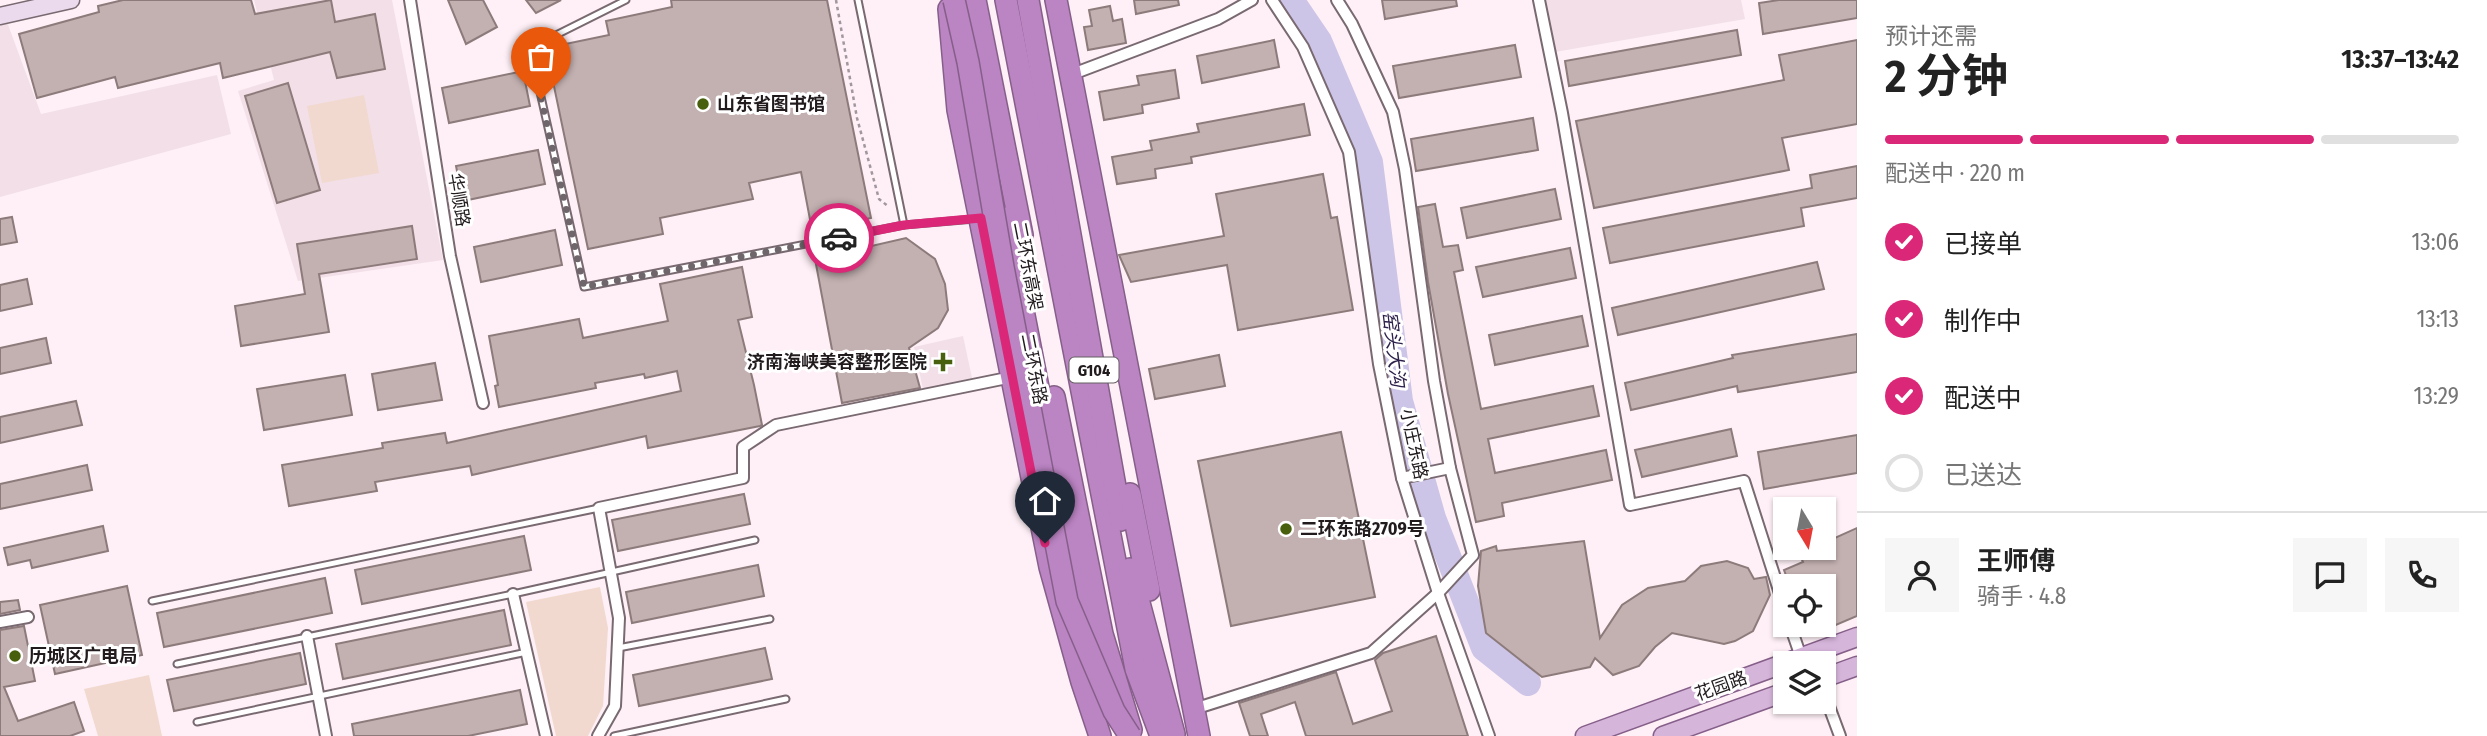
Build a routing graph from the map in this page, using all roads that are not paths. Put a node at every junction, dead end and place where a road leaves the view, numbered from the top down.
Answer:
1 (71, 0) edge
2 (410, 0) edge
3 (626, 0) edge
4 (858, 0) edge
5 (948, 0) edge
6 (954, 0) edge
7 (960, 0) edge
8 (975, 0) edge
9 (1006, 0) edge
10 (1030, 0) edge
11 (1056, 0) edge
12 (1252, 0) edge
13 (1272, 0) edge
14 (1337, 0) edge
15 (1539, 0) edge
16 (0, 16) edge
17 (1070, 75) junction
18 (981, 218) junction
19 (904, 225) junction
20 (1012, 377) junction
21 (483, 403) dead end
22 (1450, 468) junction
23 (1406, 477) junction
24 (598, 508) junction
25 (755, 540) dead end
26 (610, 572) junction
27 (1774, 574) edge
28 (1438, 593) junction
29 (513, 594) junction
30 (152, 601) dead end
31 (28, 617) dead end
32 (770, 619) dead end
33 (0, 622) edge
34 (307, 636) junction
35 (1857, 637) edge
36 (618, 648) junction
37 (1818, 651) edge
38 (527, 652) junction
39 (177, 664) dead end
40 (1857, 666) edge
41 (1773, 667) edge
42 (1836, 674) edge
43 (318, 696) junction
44 (1773, 696) edge
45 (786, 699) dead end
46 (1194, 709) junction
47 (1832, 714) edge
48 (197, 722) dead end
49 (326, 736) edge
50 (546, 736) edge
51 (598, 736) edge
52 (614, 736) edge
53 (1100, 736) edge
54 (1118, 736) edge
55 (1131, 736) edge
56 (1161, 736) edge
57 (1176, 736) edge
58 (1199, 736) edge
59 (1489, 736) edge
60 (1585, 736) edge
61 (1663, 736) edge
62 (1840, 736) edge

1 - 16 main road
2 - 21 street, 华顺路
3 - 19 lane
4 - 19 lane
5 - 18 highway, 二环东路
6 - 55 highway, bridge
7 - 54 highway, 二环东路
8 - 55 highway, 二环东高架
9 - 56 highway, 二环东高架
10 - 57 highway, G104
11 - 17 highway
12 - 17 street
13 - 23 street, 小庄东路
14 - 22 street
15 - 27 street
17 - 46 highway
18 - 19 lane
18 - 20 highway, 二环东路
20 - 24 street
20 - 53 highway, 二环东路
22 - 23 street
22 - 28 street
23 - 28 street, 小庄东路
24 - 26 street
24 - 30 lane
25 - 26 lane
26 - 29 lane
26 - 36 street
28 - 46 street
28 - 59 street, 小庄东路
29 - 34 lane
29 - 38 street
31 - 33 street
32 - 36 lane
34 - 39 lane
34 - 43 street
35 - 37 main road, 花园路
36 - 51 street
38 - 43 lane
38 - 50 street
40 - 42 main road
41 - 60 main road, 花园路
43 - 48 lane
43 - 49 street
44 - 61 main road, 花园路
45 - 52 lane
46 - 58 highway
47 - 62 street

